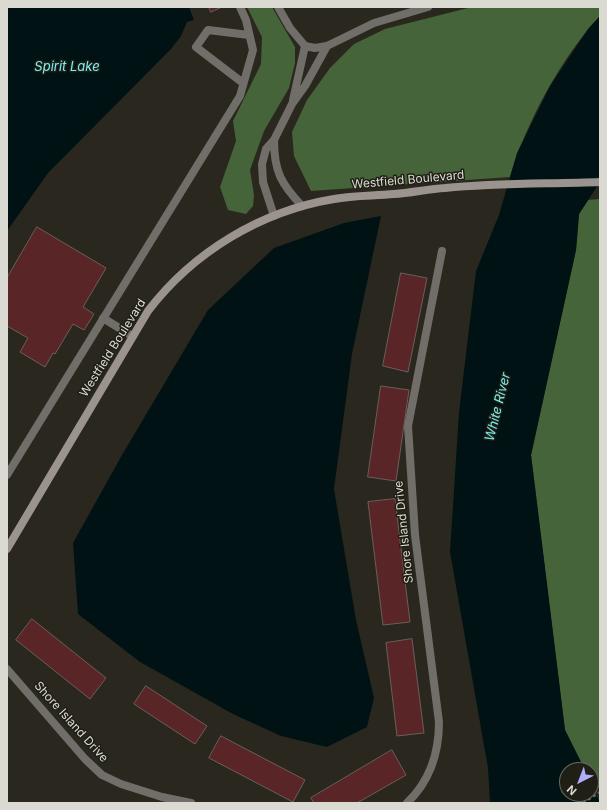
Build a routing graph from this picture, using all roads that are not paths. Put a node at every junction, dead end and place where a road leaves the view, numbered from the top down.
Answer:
1 (240, 7) edge
2 (278, 7) edge
3 (428, 7) edge
4 (249, 35) junction
5 (305, 46) junction
6 (327, 46) junction
7 (243, 83) junction
8 (292, 104) junction
9 (274, 140) junction
10 (600, 182) edge
11 (302, 206) junction
12 (274, 216) junction
13 (442, 251) dead end
14 (103, 318) junction
15 (132, 336) junction
16 (7, 476) edge
17 (7, 550) edge
18 (7, 669) edge
19 (191, 803) edge
20 (407, 803) edge

1 - 4 street
2 - 5 street
3 - 6 street
4 - 7 street
4 - 7 street
5 - 6 street
5 - 8 street
6 - 8 street
7 - 14 street
8 - 9 street
9 - 11 street
9 - 12 street
10 - 11 street, Westfield Boulevard
11 - 12 street, Westfield Boulevard
12 - 15 street, Westfield Boulevard
13 - 20 street, Shore Island Drive
14 - 15 street
14 - 16 street
15 - 17 street, Westfield Boulevard
18 - 19 street, Shore Island Drive

